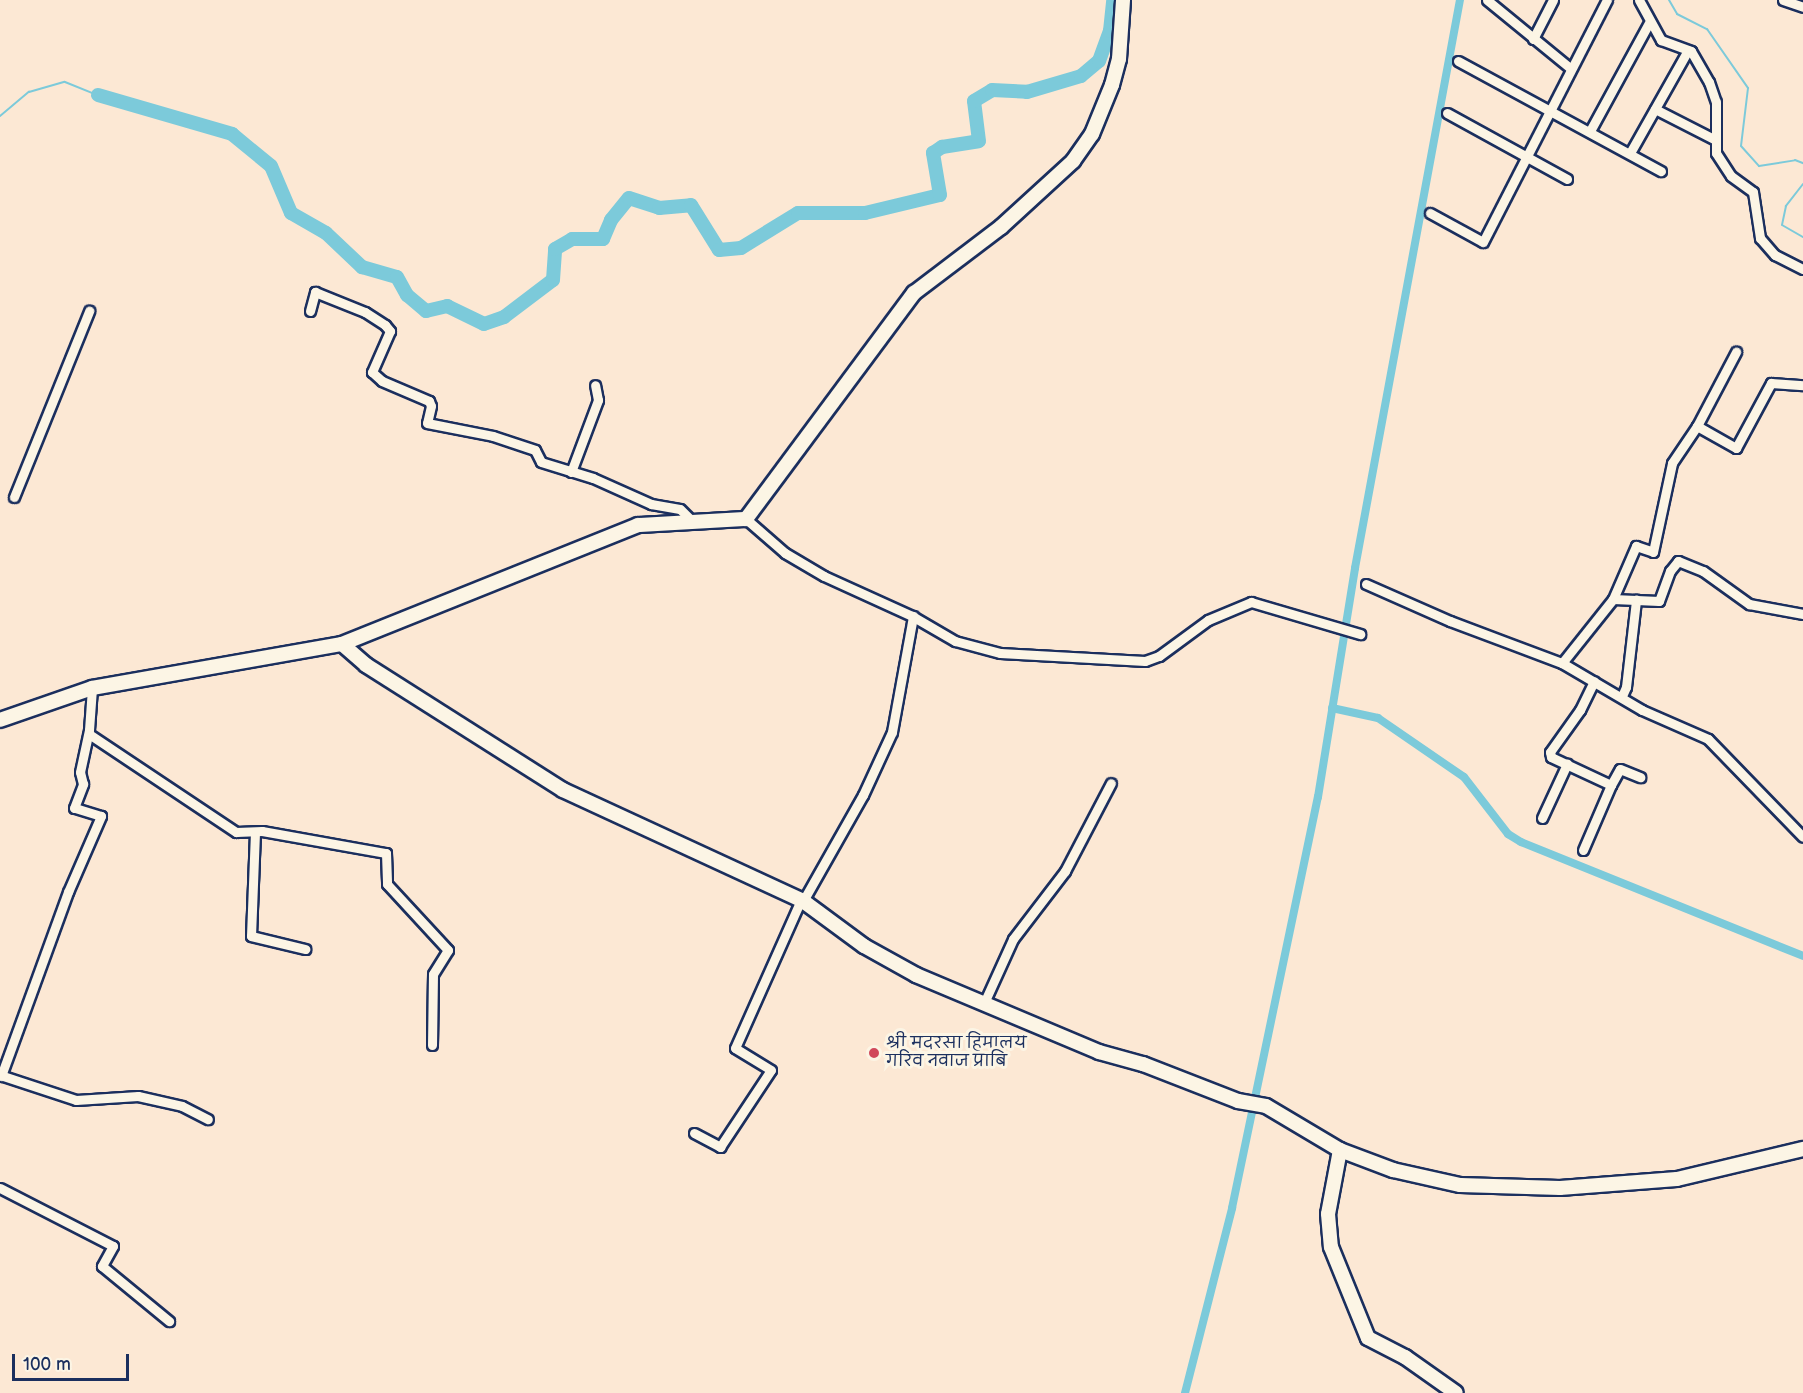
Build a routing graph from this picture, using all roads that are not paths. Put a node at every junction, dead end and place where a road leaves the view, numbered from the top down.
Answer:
1 (1123, 0) edge
2 (1487, 0) edge
3 (1553, 0) edge
4 (1606, 0) edge
5 (1639, 0) edge
6 (1783, 0) edge
7 (1803, 7) edge
8 (1649, 23) junction
9 (1533, 39) junction
10 (1688, 50) junction
11 (1458, 61) dead end
12 (1569, 67) junction
13 (1548, 108) junction
14 (1655, 109) junction
15 (1447, 114) dead end
16 (1590, 131) junction
17 (1714, 139) junction
18 (1630, 153) junction
19 (1526, 154) junction
20 (1661, 171) dead end
21 (1567, 179) dead end
22 (1430, 213) dead end
23 (1803, 268) edge
24 (88, 311) dead end
25 (310, 311) dead end
26 (1736, 352) dead end
27 (595, 385) dead end
28 (1803, 385) edge
29 (1697, 426) junction
30 (571, 472) junction
31 (14, 497) dead end
32 (746, 519) junction
33 (692, 521) junction
34 (1366, 584) dead end
35 (1613, 599) junction
36 (1636, 600) junction
37 (1803, 614) edge
38 (913, 616) junction
39 (1357, 633) dead end
40 (342, 644) junction
41 (1562, 663) junction
42 (1594, 681) junction
43 (92, 687) junction
44 (1622, 696) junction
45 (0, 720) edge
46 (89, 734) junction
47 (1567, 764) junction
48 (1640, 777) dead end
49 (1111, 783) dead end
50 (1611, 785) junction
51 (1542, 818) dead end
52 (255, 832) junction
53 (1803, 837) edge
54 (1583, 850) dead end
55 (802, 901) junction
56 (305, 950) dead end
57 (984, 1003) junction
58 (432, 1045) dead end
59 (1, 1076) edge
60 (208, 1119) dead end
61 (694, 1133) dead end
62 (1803, 1149) edge
63 (1340, 1150) junction
64 (0, 1188) edge
65 (169, 1321) dead end
66 (1456, 1393) edge

1 - 32 street
2 - 9 street
3 - 9 street
4 - 12 street
5 - 8 street
6 - 7 street
8 - 10 street
8 - 16 street
9 - 12 street
10 - 14 street
10 - 17 street
11 - 13 street
12 - 13 street
13 - 16 street
13 - 19 street
14 - 17 street
14 - 18 street
15 - 19 street
16 - 18 street
17 - 23 street
18 - 20 street
19 - 21 street
19 - 22 street
24 - 31 street
25 - 30 street
26 - 29 street
27 - 30 street
28 - 29 street
29 - 35 street
30 - 33 street
32 - 33 street
32 - 38 street
33 - 40 street
34 - 41 street
35 - 36 street
35 - 41 street
36 - 37 street
36 - 44 street
38 - 39 street
38 - 55 street
40 - 43 street
40 - 55 street
41 - 42 street
42 - 44 street
42 - 47 street
43 - 45 street
43 - 46 street
44 - 53 street
46 - 52 street
46 - 59 street
47 - 50 street
47 - 51 street
48 - 50 street
49 - 57 street
50 - 54 street
52 - 56 street
52 - 58 street
55 - 57 street
55 - 61 street
57 - 63 street
59 - 60 street
62 - 63 street
63 - 66 street
64 - 65 street

